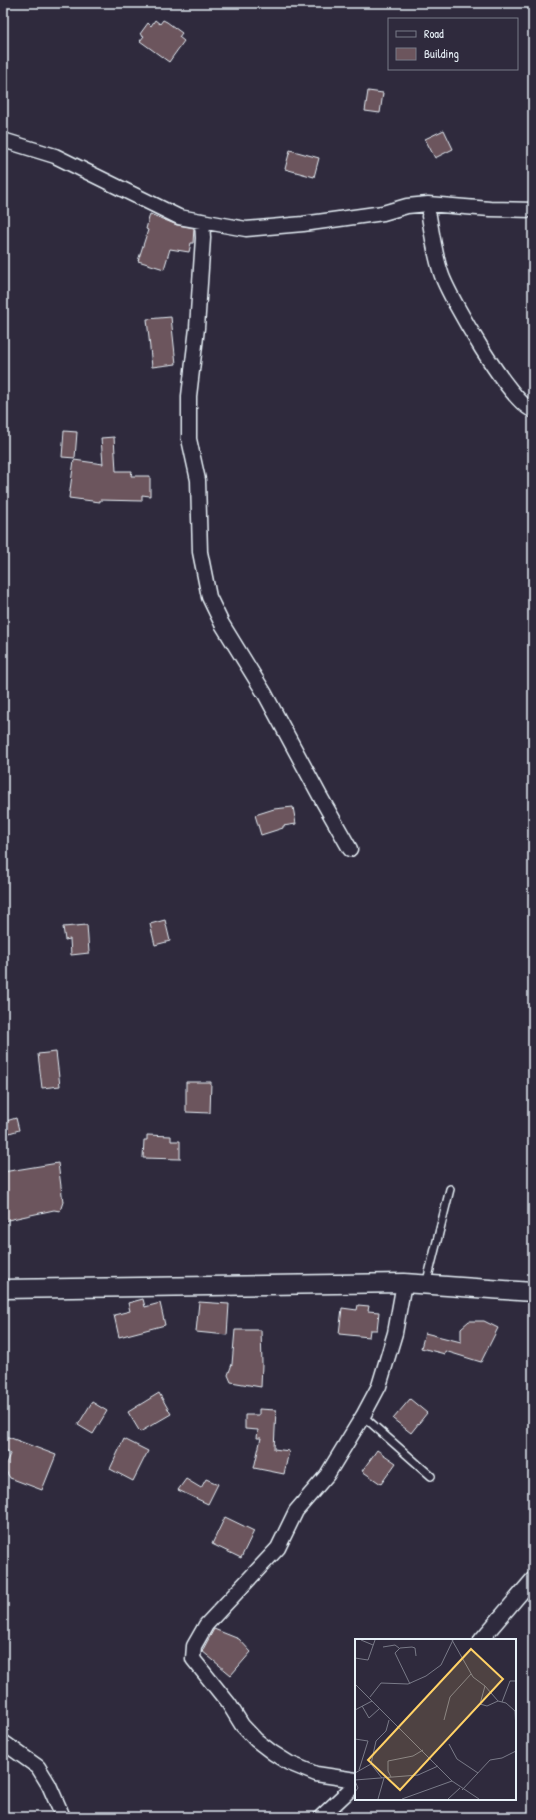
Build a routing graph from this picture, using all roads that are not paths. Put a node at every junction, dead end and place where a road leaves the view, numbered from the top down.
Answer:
1 (3, 140) edge
2 (533, 210) edge
3 (428, 216) dead end
4 (202, 221) junction
5 (533, 410) edge
6 (350, 849) dead end
7 (450, 1189) dead end
8 (404, 1284) junction
9 (426, 1285) junction
10 (3, 1289) edge
11 (533, 1292) edge
12 (363, 1416) junction
13 (431, 1476) dead end
14 (533, 1579) edge
15 (482, 1639) edge
16 (3, 1742) edge
17 (355, 1780) edge
18 (355, 1785) edge
19 (63, 1817) edge
20 (321, 1817) edge

1 - 4 street
2 - 4 street
3 - 5 street
4 - 6 street
7 - 9 lane
8 - 9 street
8 - 10 street
8 - 12 street
9 - 11 street
12 - 13 lane
12 - 17 street
14 - 15 street
16 - 19 street
18 - 20 street

